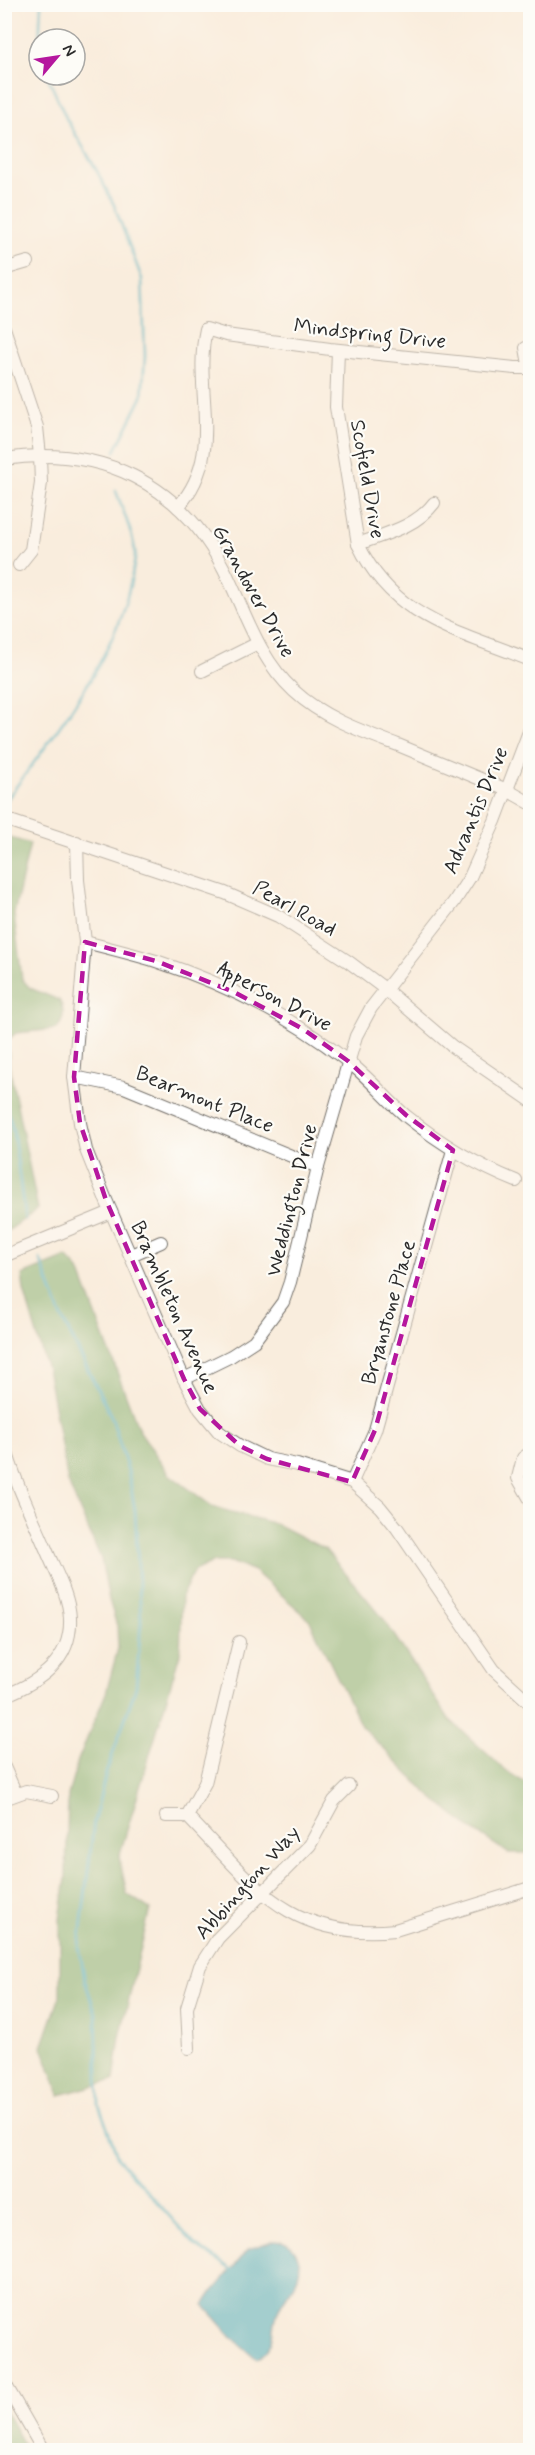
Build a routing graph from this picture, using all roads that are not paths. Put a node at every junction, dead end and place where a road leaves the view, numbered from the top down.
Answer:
1 (28, 262) dead end
2 (4, 269) edge
3 (4, 328) edge
4 (526, 348) dead end
5 (338, 350) junction
6 (530, 369) edge
7 (40, 456) junction
8 (4, 459) edge
9 (434, 503) dead end
10 (178, 507) junction
11 (358, 544) junction
12 (19, 565) dead end
13 (258, 643) junction
14 (531, 660) edge
15 (202, 671) dead end
16 (531, 729) edge
17 (507, 790) junction
18 (531, 803) edge
19 (4, 819) edge
20 (77, 842) junction
21 (86, 942) junction
22 (385, 989) junction
23 (348, 1061) junction
24 (74, 1077) junction
25 (531, 1101) edge
26 (453, 1150) junction
27 (318, 1167) junction
28 (516, 1181) dead end
29 (111, 1212) junction
30 (161, 1242) dead end
31 (131, 1255) junction
32 (4, 1256) edge
33 (184, 1379) junction
34 (4, 1443) edge
35 (531, 1453) edge
36 (352, 1482) junction
37 (531, 1499) edge
38 (239, 1642) dead end
39 (4, 1696) edge
40 (531, 1703) edge
41 (4, 1767) edge
42 (349, 1786) dead end
43 (52, 1796) dead end
44 (10, 1797) edge
45 (166, 1815) dead end
46 (187, 1816) junction
47 (531, 1888) edge
48 (262, 1893) junction
49 (189, 2048) dead end
50 (4, 2382) edge
51 (43, 2451) edge

1 - 2 street
3 - 7 street
4 - 6 street
5 - 6 street, Mindspring Drive
5 - 10 street, Mindspring Drive
5 - 11 street, Scofield Drive
7 - 8 street, Grandover Drive
7 - 10 street, Grandover Drive
7 - 12 street
9 - 11 street
10 - 13 street, Grandover Drive
11 - 14 street, Scofield Drive
13 - 15 street
13 - 17 street, Grandover Drive
16 - 17 street, Advantis Drive
17 - 18 street, Grandover Drive
17 - 22 street, Advantis Drive
19 - 20 street, Pearl Road
20 - 21 street, Brambleton Avenue
20 - 22 street, Pearl Road
21 - 23 street, Apperson Drive
21 - 24 street, Brambleton Avenue
22 - 23 street, Weddington Drive
22 - 25 street, Pearl Road
23 - 26 street, Apperson Drive
23 - 27 street, Weddington Drive
24 - 27 street, Bearmont Place
24 - 29 street, Brambleton Avenue
26 - 28 street, Apperson Drive
26 - 36 street, Bryanstone Place
27 - 33 street, Weddington Drive
29 - 31 street, Brambleton Avenue
29 - 32 street
30 - 31 street
31 - 33 street, Brambleton Avenue
33 - 36 street, Brambleton Avenue
34 - 39 street
35 - 37 street
36 - 40 street, Brambleton Avenue
38 - 46 street
41 - 44 street
42 - 48 street, Abbington Way
43 - 44 street
45 - 46 street
46 - 48 street
47 - 48 street
48 - 49 street, Abbington Way
50 - 51 street

